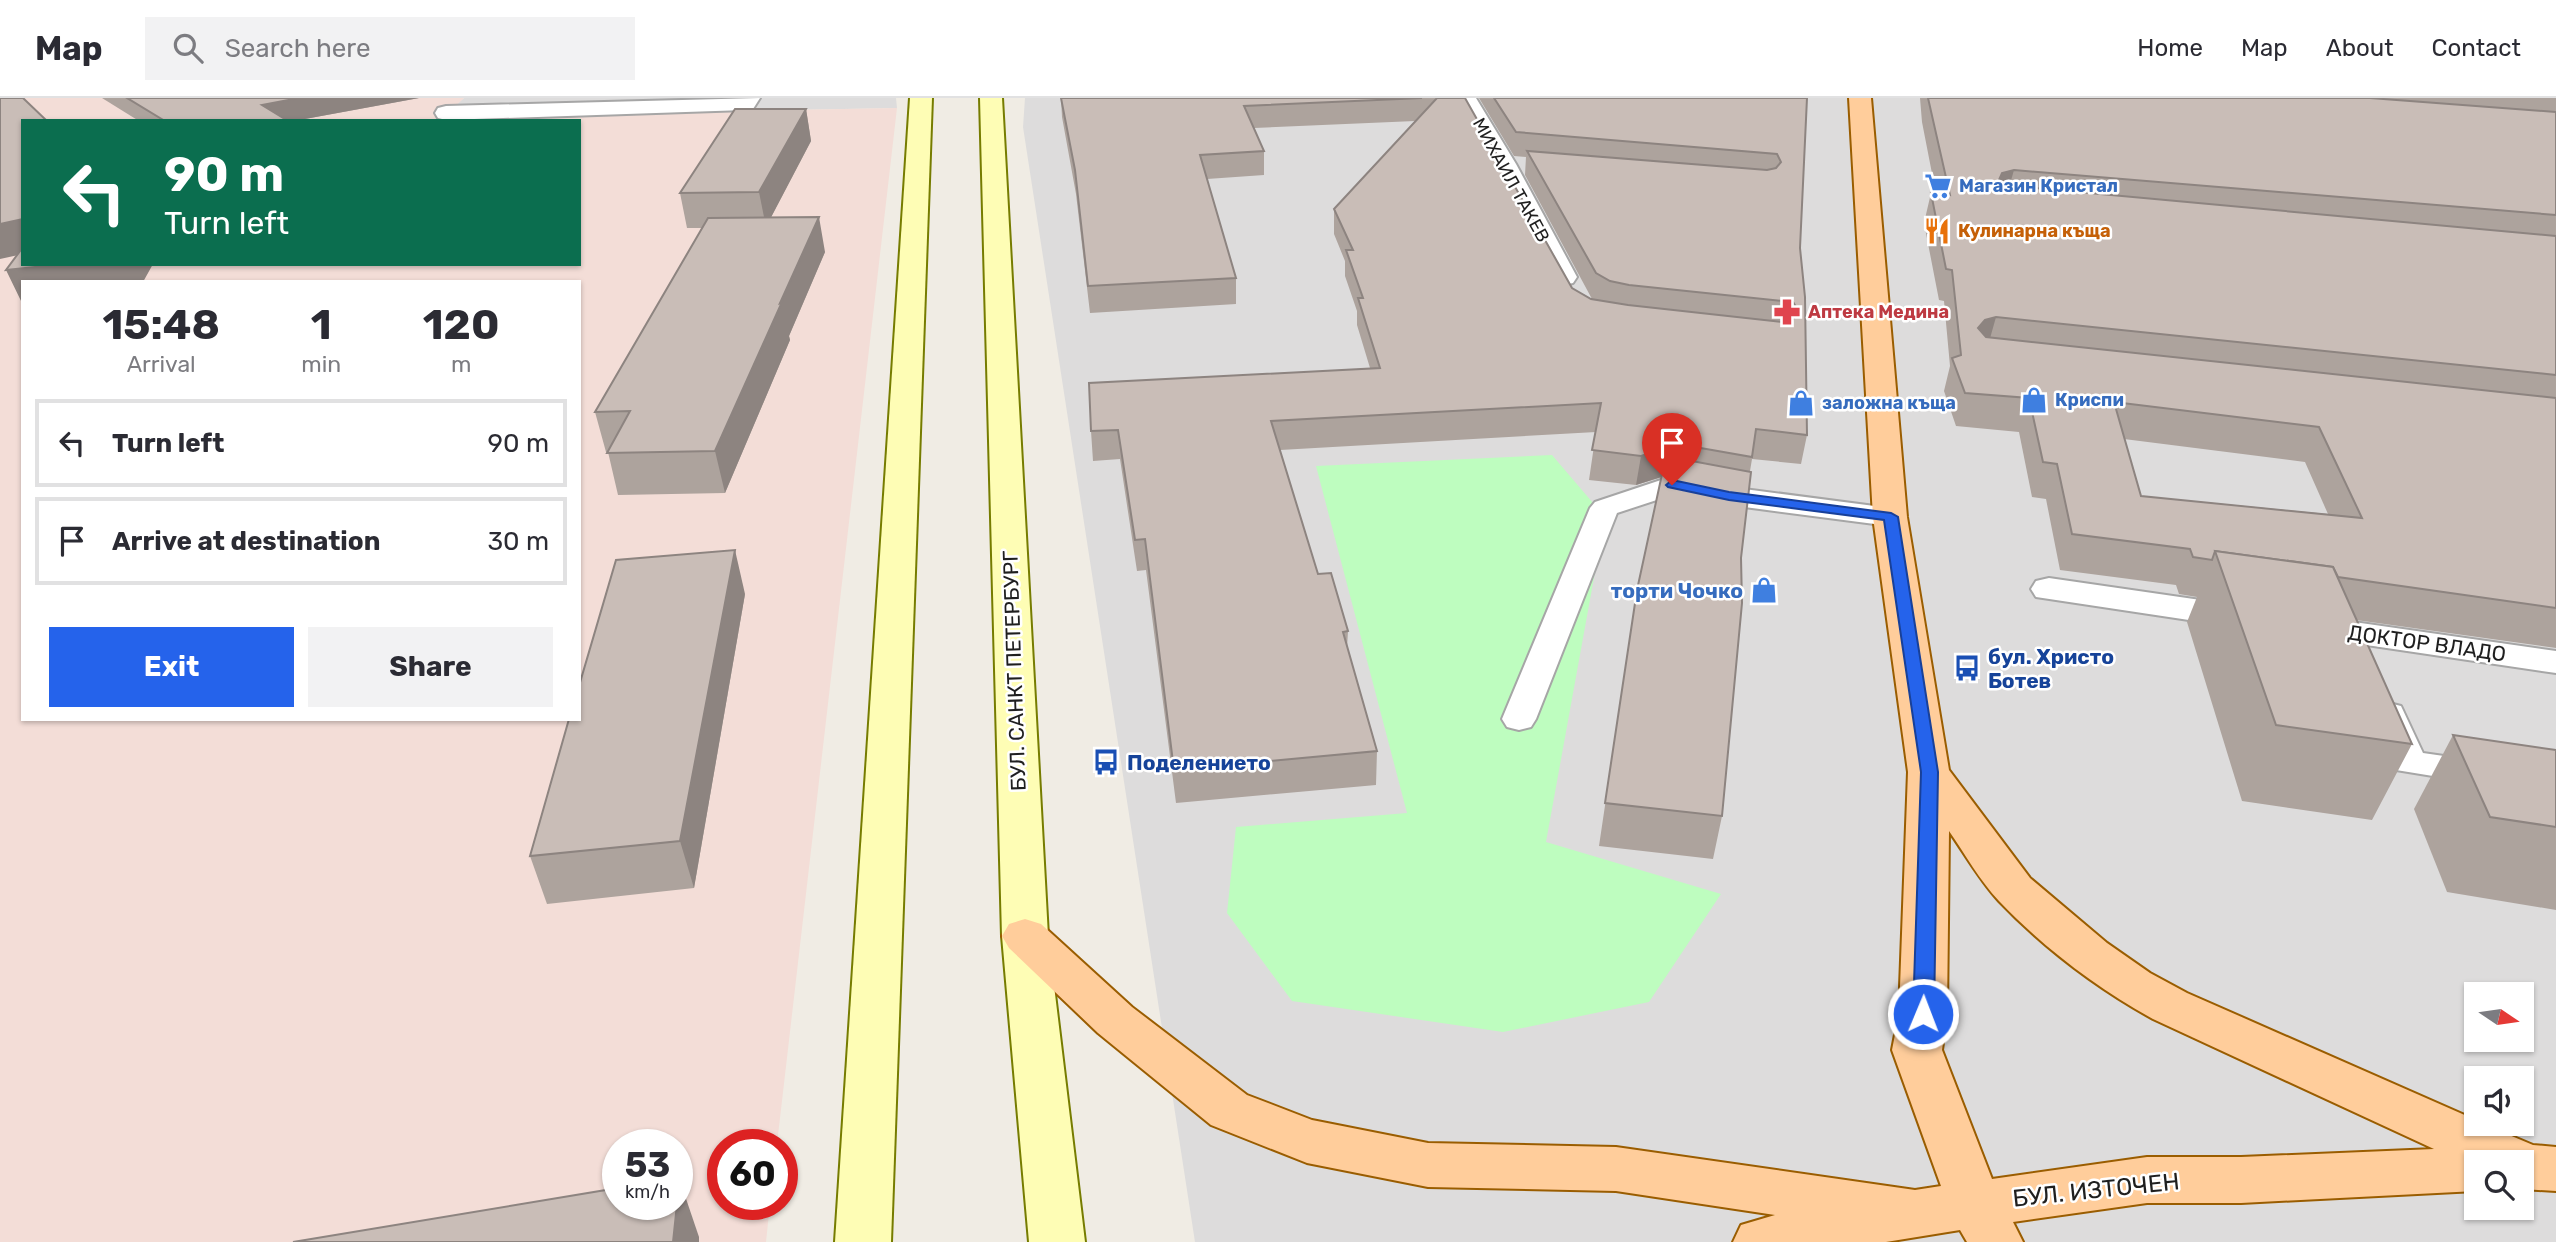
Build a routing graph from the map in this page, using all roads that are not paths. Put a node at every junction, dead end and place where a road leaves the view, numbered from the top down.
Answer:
1 (461, 98) edge
2 (748, 98) edge
3 (921, 98) edge
4 (991, 98) edge
5 (1465, 98) edge
6 (1860, 98) edge
7 (1504, 164) junction
8 (1531, 166) edge
9 (1573, 295) edge
10 (1891, 517) junction
11 (2049, 589) dead end
12 (2353, 633) junction
13 (2556, 662) edge
14 (1519, 719) dead end
15 (1929, 772) junction
16 (2556, 784) edge
17 (1025, 936) junction
18 (2485, 1150) edge
19 (2464, 1169) edge
20 (1915, 1213) junction
21 (1985, 1223) edge
22 (863, 1242) edge
23 (1057, 1242) edge
24 (1761, 1242) edge

1 - 2 street
3 - 22 main road
4 - 17 main road, БУЛ. САНКТ ПЕТЕРБУРГ
5 - 7 street, МИХАИЛ ТАКЕВ
6 - 10 main road
7 - 8 street
7 - 9 street, МИХАИЛ ТАКЕВ
10 - 14 lane
10 - 15 main road
11 - 12 street, ДОКТОР ВЛАДО
12 - 13 street, ДОКТОР ВЛАДО
12 - 16 lane
15 - 18 main road
15 - 21 main road
17 - 20 main road
17 - 23 main road, БУЛ. САНКТ ПЕТЕРБУРГ
19 - 21 main road, БУЛ. ИЗТОЧЕН
20 - 21 main road, БУЛ. ИЗТОЧЕН
20 - 24 main road, БУЛ. ИЗТОЧЕН

